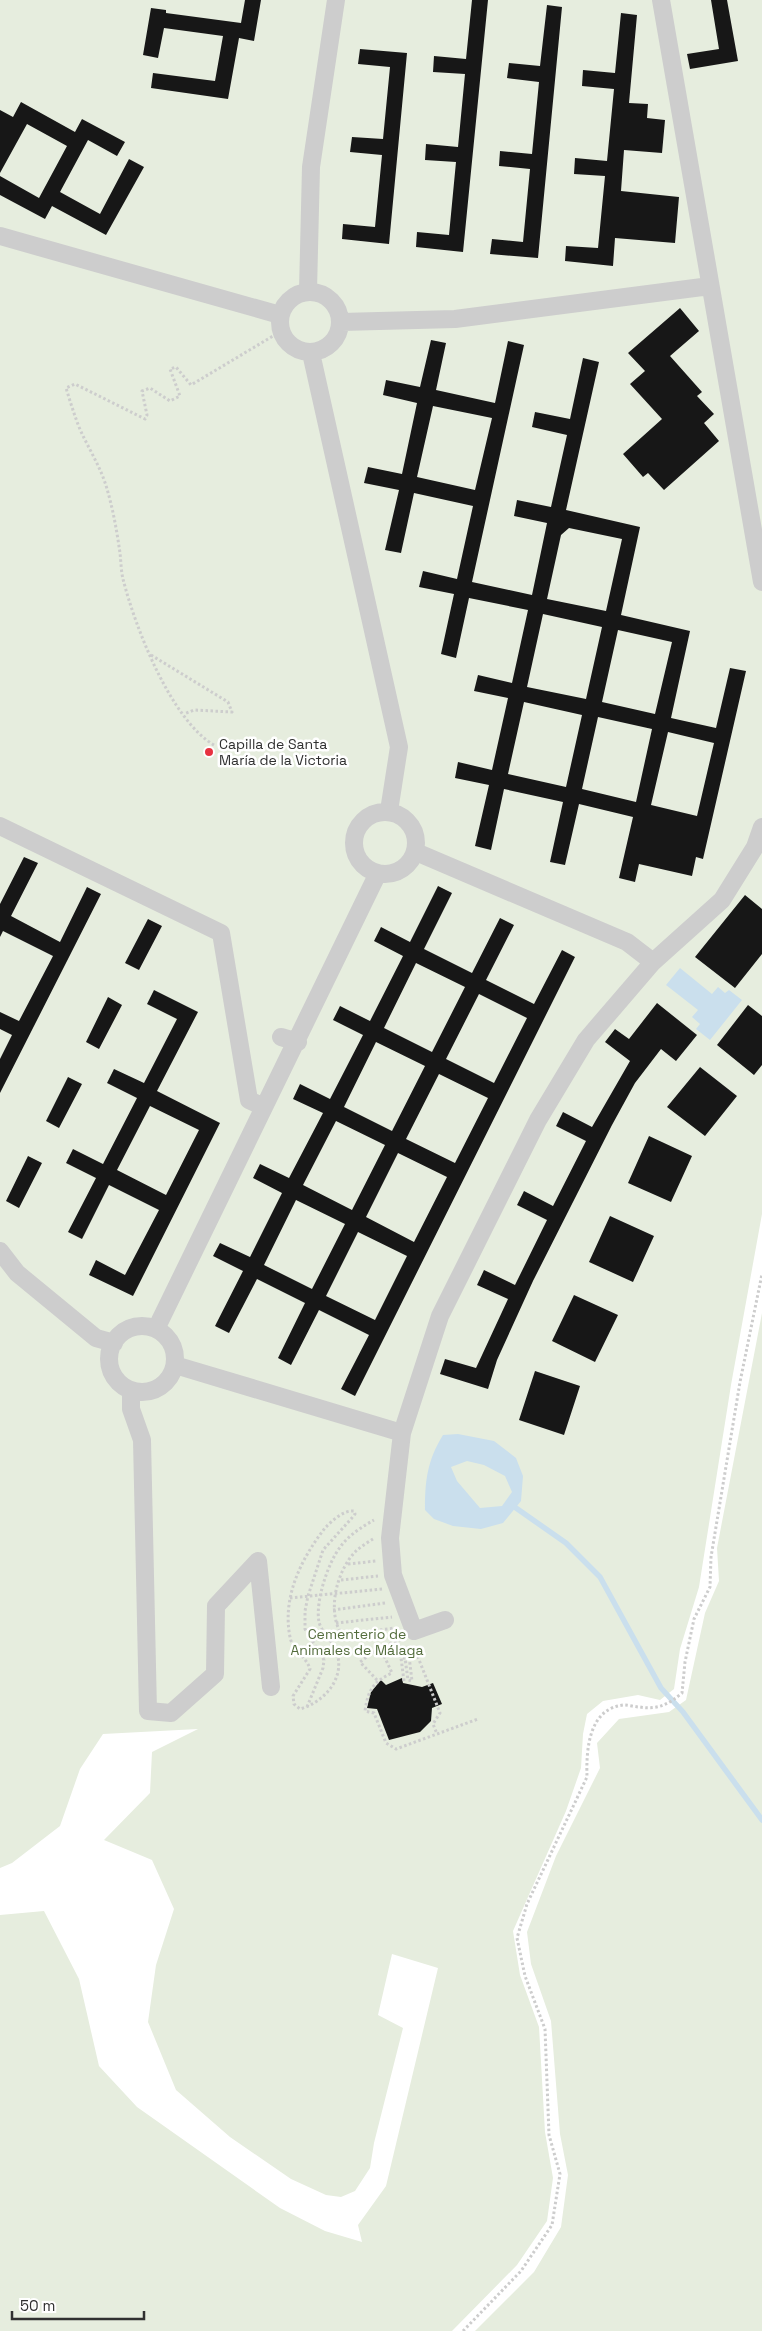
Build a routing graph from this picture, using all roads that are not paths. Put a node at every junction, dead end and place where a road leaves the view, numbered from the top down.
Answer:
1 (336, 0) edge
2 (661, 0) edge
3 (0, 236) edge
4 (710, 286) junction
5 (308, 291) junction
6 (280, 315) junction
7 (341, 322) junction
8 (312, 353) junction
9 (762, 582) edge
10 (390, 811) junction
11 (0, 826) edge
12 (762, 827) edge
13 (416, 852) junction
14 (378, 874) junction
15 (653, 962) junction
16 (281, 1036) dead end
17 (298, 1042) junction
18 (264, 1107) junction
19 (0, 1251) edge
20 (156, 1329) junction
21 (114, 1343) junction
22 (175, 1365) junction
23 (131, 1390) junction
24 (402, 1433) junction
25 (445, 1620) dead end
26 (271, 1687) dead end

1 - 5 lane
2 - 4 lane
3 - 6 lane
4 - 7 lane
4 - 9 lane
5 - 6 lane
5 - 7 lane
6 - 8 lane
7 - 8 lane
8 - 10 lane
10 - 13 lane
10 - 14 lane
11 - 18 lane
12 - 15 lane
13 - 14 lane
13 - 15 lane
14 - 17 lane
15 - 24 lane
16 - 17 lane
17 - 18 lane
18 - 20 lane
19 - 21 lane
20 - 21 lane
20 - 22 lane
21 - 23 lane
22 - 23 lane
22 - 24 lane
23 - 26 lane
24 - 25 lane

